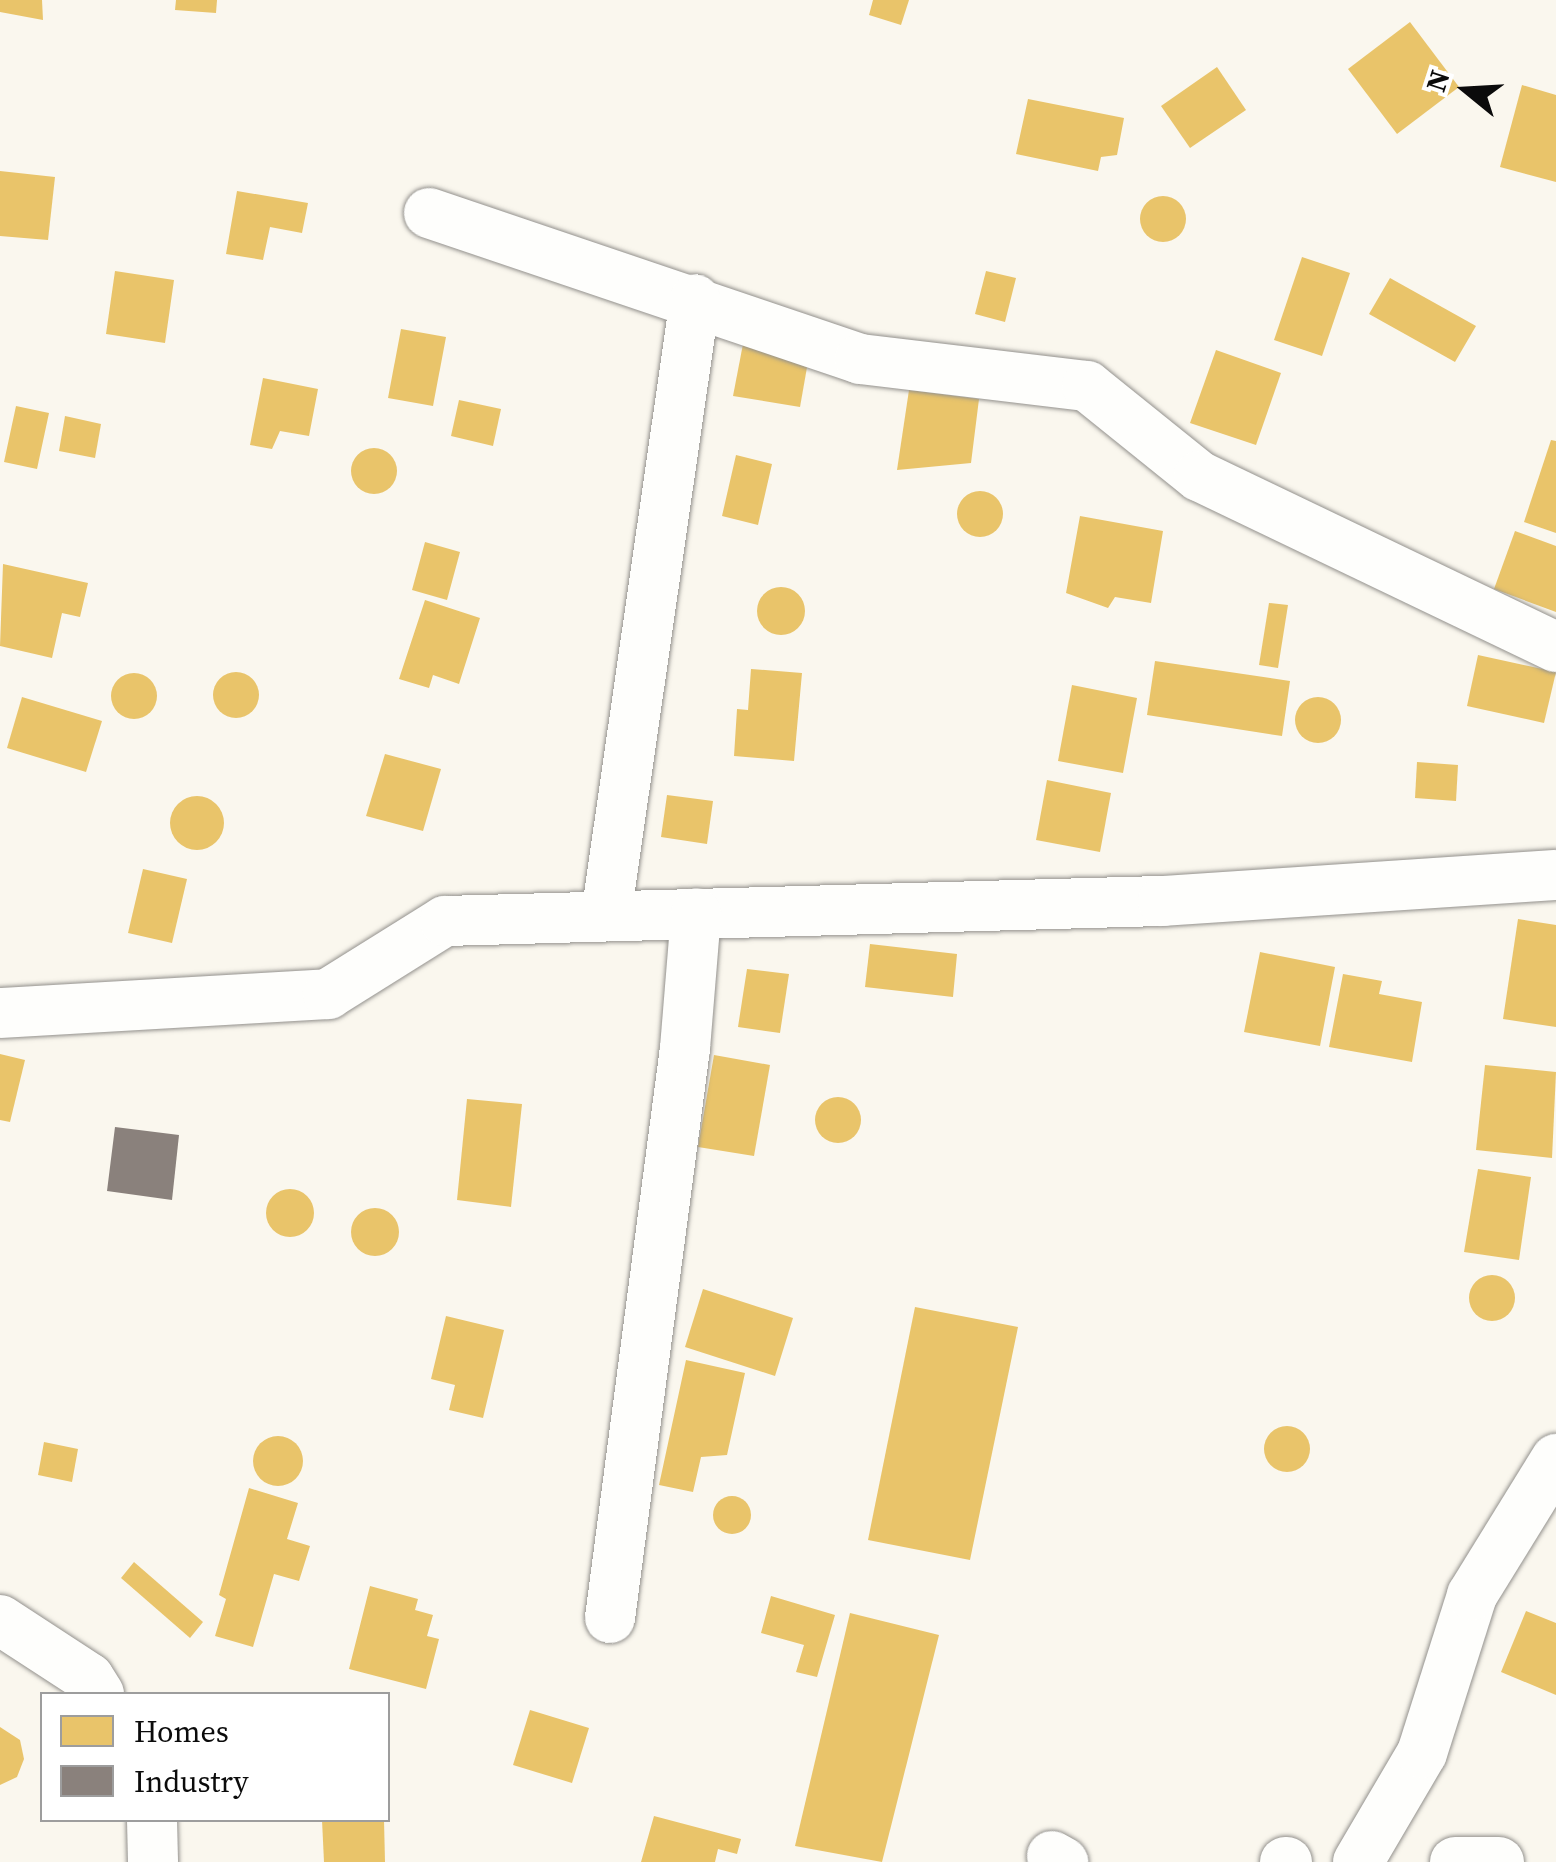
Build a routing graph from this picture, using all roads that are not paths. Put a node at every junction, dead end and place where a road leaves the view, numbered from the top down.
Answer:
1 (429, 213) dead end
2 (695, 299) junction
3 (1556, 647) edge
4 (1556, 875) edge
5 (696, 914) junction
6 (606, 916) junction
7 (0, 1013) edge
8 (1556, 1459) edge
9 (610, 1618) dead end
10 (0, 1620) edge
11 (99, 1692) edge
12 (152, 1822) edge
13 (153, 1862) edge
14 (1358, 1862) edge
15 (1455, 1862) edge
16 (1499, 1862) edge

1 - 2 street
2 - 3 street
2 - 6 street
4 - 5 street
5 - 6 street
5 - 9 street
6 - 7 street
8 - 14 street
10 - 11 street
12 - 13 street
15 - 16 street

